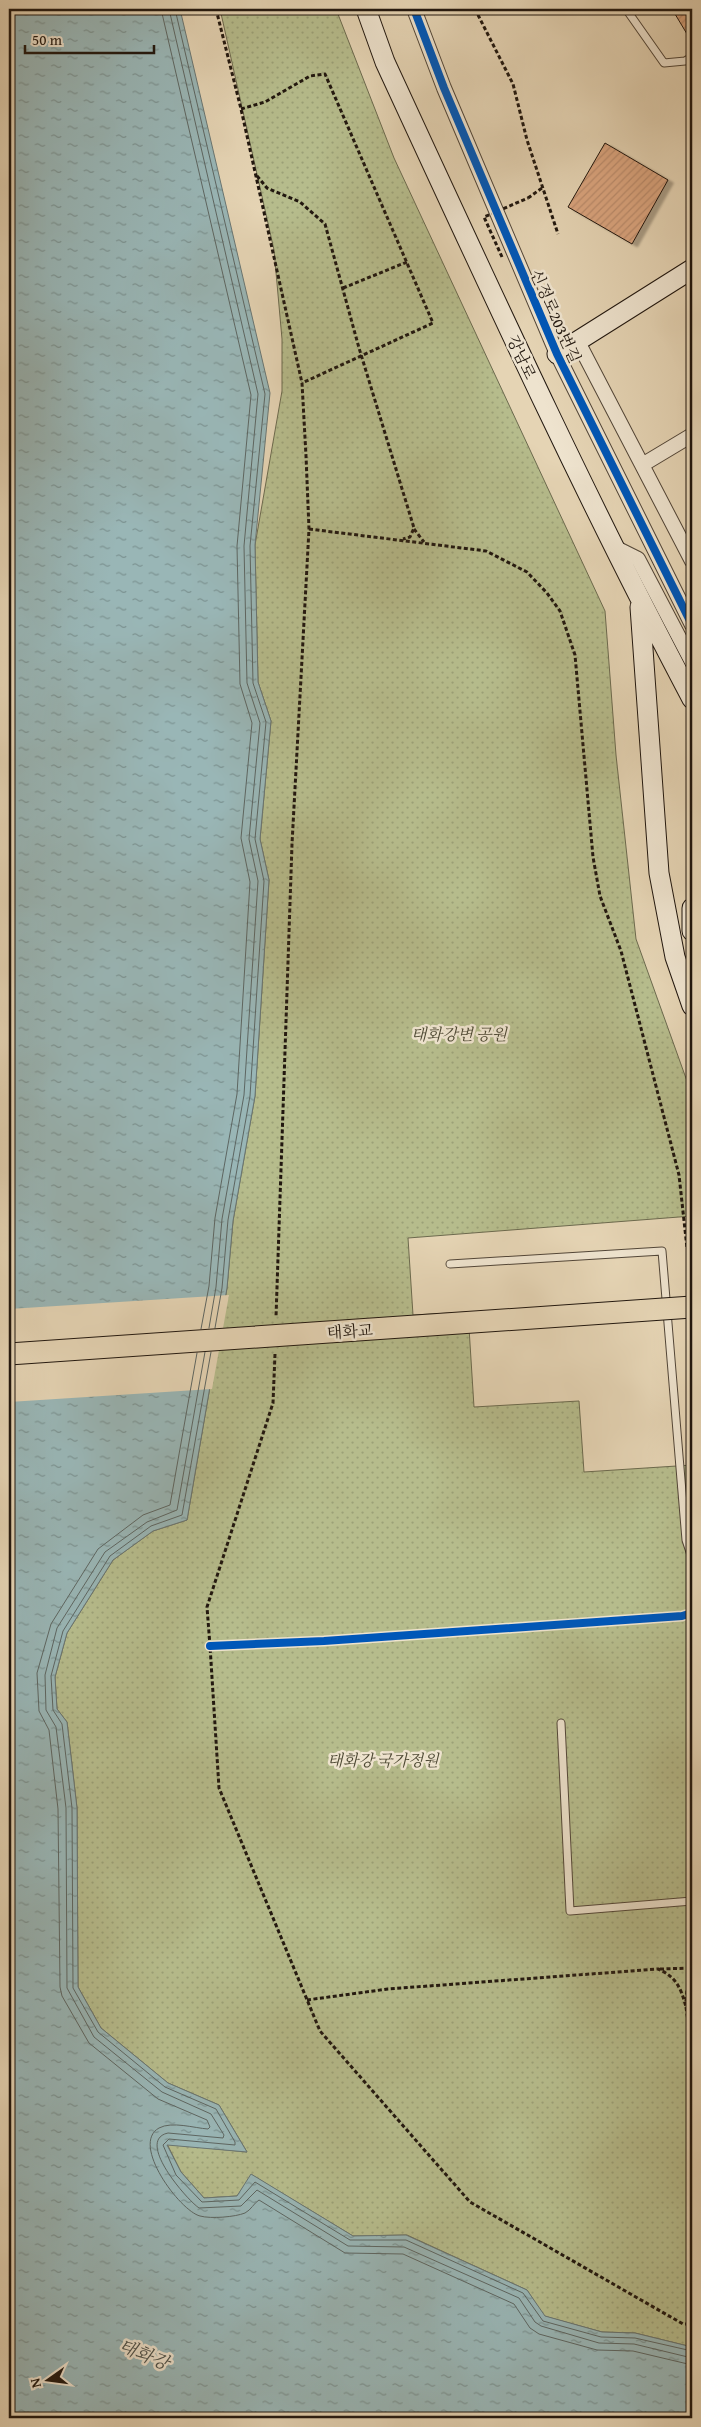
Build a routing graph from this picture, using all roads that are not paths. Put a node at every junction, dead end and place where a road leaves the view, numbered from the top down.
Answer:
1 (366, 9) edge
2 (414, 9) edge
3 (626, 9) edge
4 (692, 57) edge
5 (692, 269) edge
6 (577, 340) junction
7 (557, 354) junction
8 (692, 435) edge
9 (642, 465) junction
10 (616, 548) junction
11 (692, 561) edge
12 (640, 600) junction
13 (692, 625) edge
14 (692, 662) edge
15 (692, 699) edge
16 (692, 908) edge
17 (692, 930) edge
18 (692, 1006) edge
19 (450, 1264) dead end
20 (692, 1307) edge
21 (9, 1354) edge
22 (692, 1558) edge
23 (561, 1723) dead end
24 (692, 1901) edge

1 - 10 main road, 강남로
2 - 7 street, 신정로203번길
3 - 4 lane
5 - 6 main road
6 - 7 main road
6 - 9 street
7 - 13 street, 신정로203번길
8 - 9 street
9 - 11 street
10 - 12 main road, 강남로
10 - 14 street
12 - 15 main road, 강남로
12 - 18 main road
16 - 17 main road
19 - 22 lane
20 - 21 main road, 태화교, bridge
23 - 24 lane

